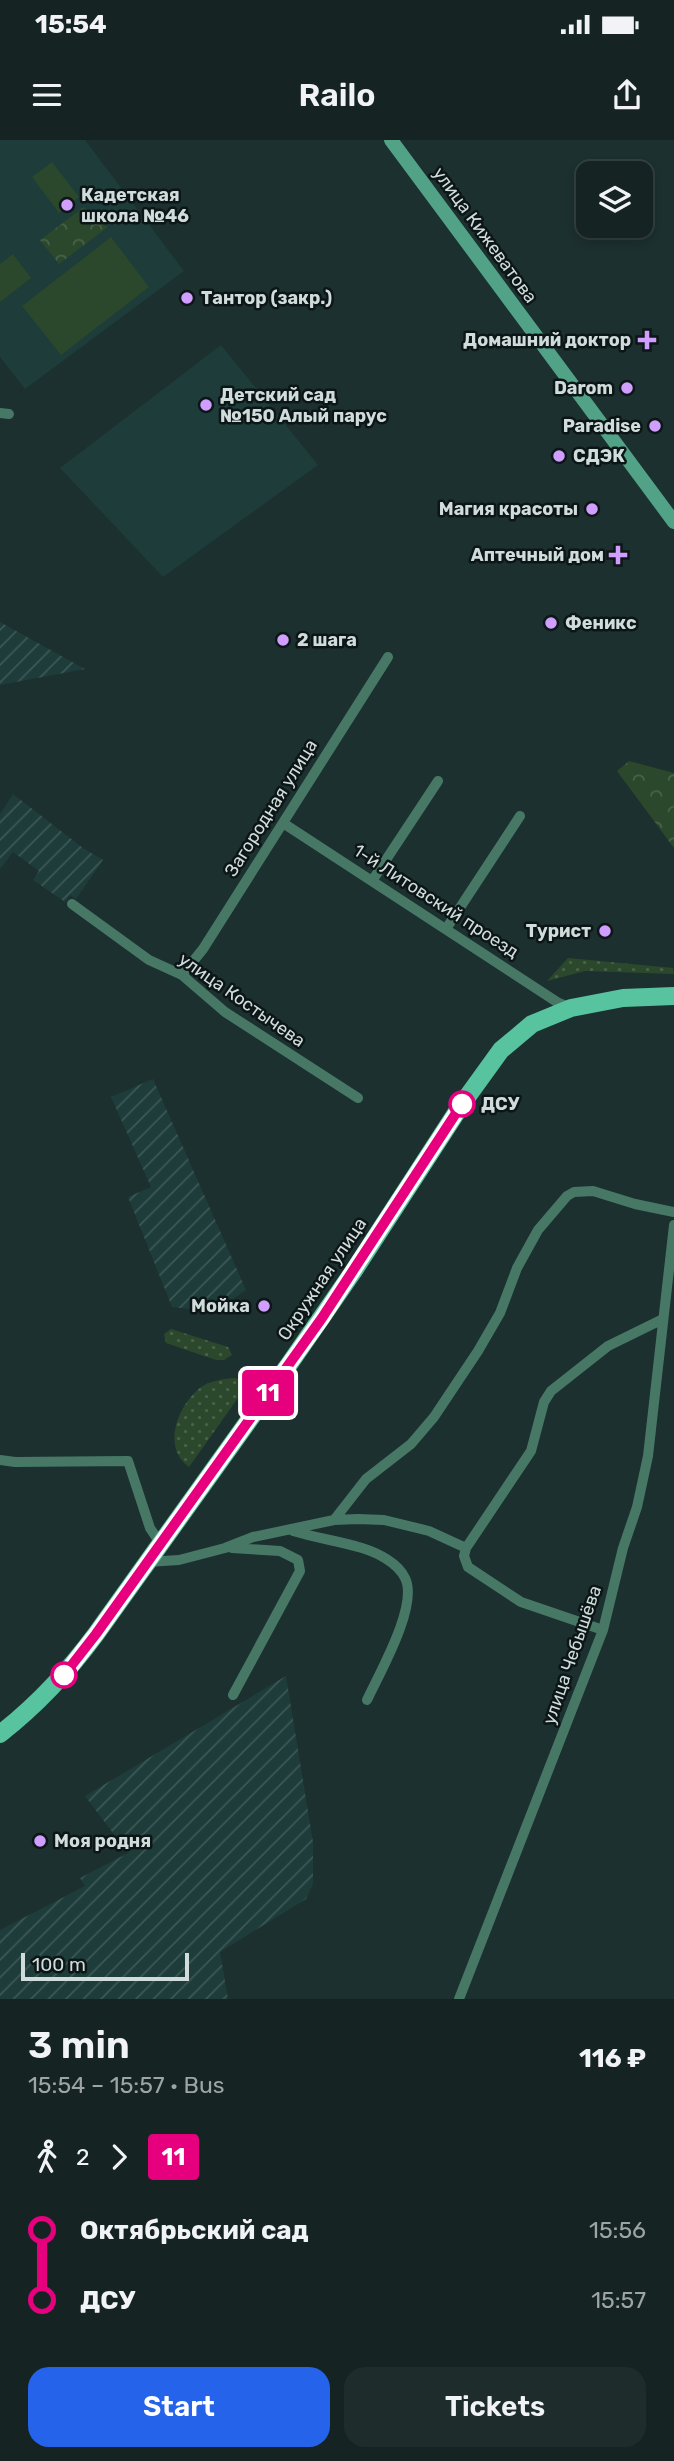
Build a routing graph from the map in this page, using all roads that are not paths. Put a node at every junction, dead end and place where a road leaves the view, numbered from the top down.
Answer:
1 (391, 140) edge
2 (674, 522) edge
3 (387, 657) dead end
4 (438, 781) dead end
5 (520, 816) dead end
6 (283, 823) junction
7 (372, 881) junction
8 (72, 904) dead end
9 (446, 929) junction
10 (182, 975) junction
11 (674, 996) edge
12 (571, 1008) junction
13 (358, 1098) dead end
14 (674, 1212) edge
15 (674, 1225) edge
16 (663, 1319) junction
17 (0, 1460) edge
18 (334, 1520) junction
19 (291, 1530) junction
20 (160, 1543) junction
21 (225, 1548) junction
22 (466, 1548) junction
23 (147, 1562) junction
24 (603, 1630) junction
25 (233, 1695) dead end
26 (367, 1700) dead end
27 (0, 1734) edge
28 (459, 1999) edge

1 - 2 main road, улица Кижеватова
3 - 6 street, Загородная улица
4 - 7 street
5 - 9 street
6 - 7 street, 1-й Литовский проезд
6 - 10 street, Загородная улица
7 - 9 street, 1-й Литовский проезд
8 - 10 street, улица Костычева
9 - 12 street, 1-й Литовский проезд
10 - 13 street, улица Костычева
11 - 12 main road, Окружная улица
12 - 20 main road, Окружная улица
14 - 18 street
15 - 16 street, улица Чебышёва
16 - 22 street
16 - 24 street, улица Чебышёва
17 - 20 street
18 - 19 street
18 - 22 street
19 - 21 street
19 - 26 street
20 - 23 main road, Окружная улица
21 - 23 street
21 - 25 street
22 - 24 street
23 - 27 main road, Окружная улица
24 - 28 street, улица Чебышёва

